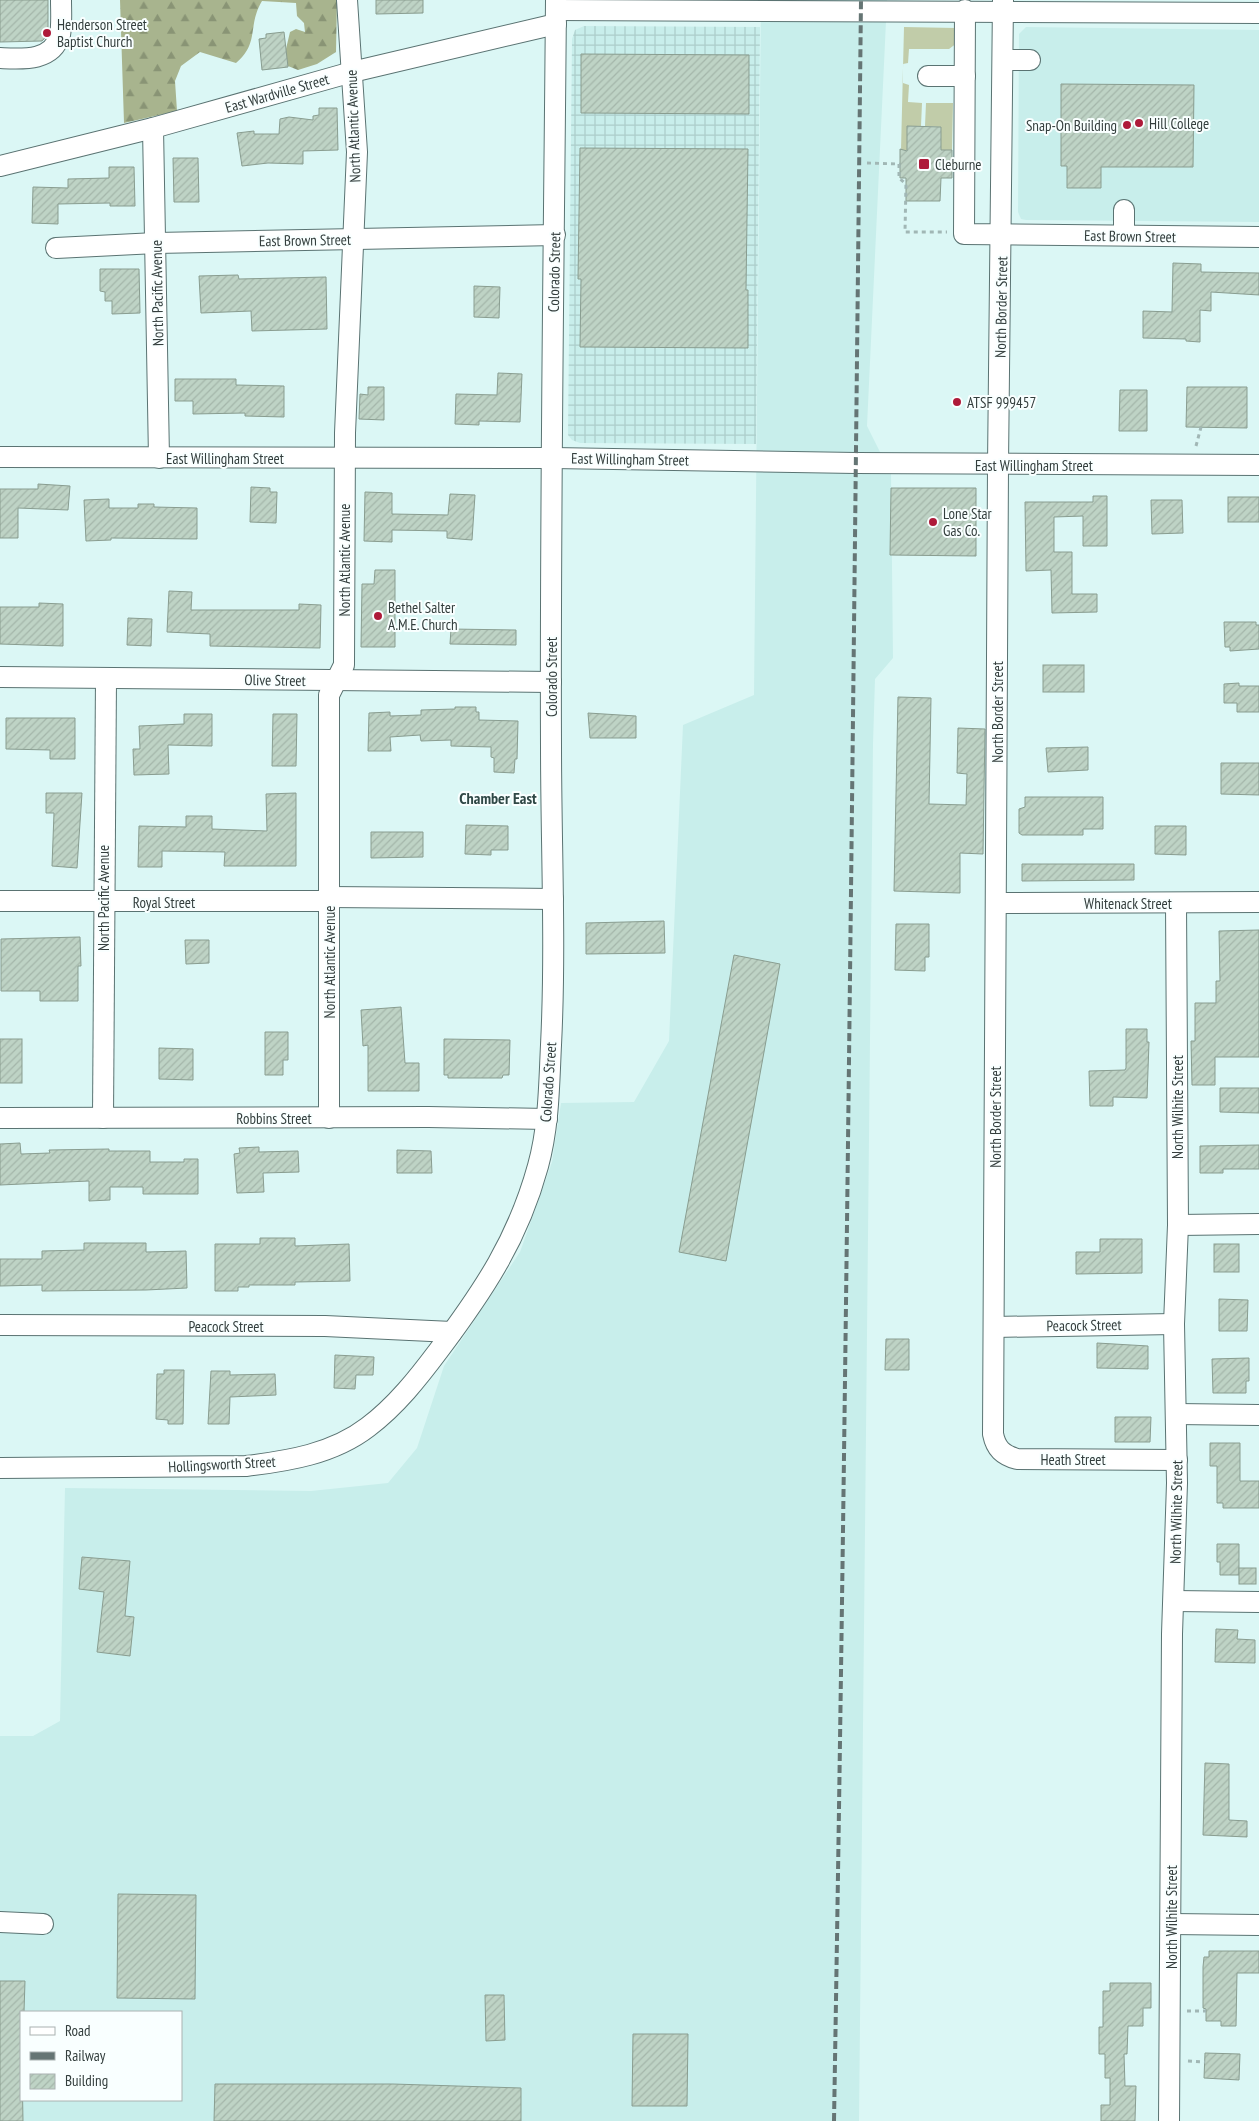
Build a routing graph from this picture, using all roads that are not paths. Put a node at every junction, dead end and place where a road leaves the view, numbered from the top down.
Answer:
1 (61, 0) edge
2 (347, 0) edge
3 (934, 5) edge
4 (700, 6) edge
5 (1003, 6) edge
6 (965, 10) junction
7 (556, 11) edge
8 (1259, 13) edge
9 (0, 58) edge
10 (1003, 60) junction
11 (1030, 60) dead end
12 (352, 72) junction
13 (928, 76) dead end
14 (964, 76) junction
15 (153, 128) junction
16 (0, 166) edge
17 (1124, 210) dead end
18 (555, 235) junction
19 (1002, 235) junction
20 (1124, 235) junction
21 (1259, 237) edge
22 (353, 239) junction
23 (156, 243) junction
24 (56, 248) dead end
25 (0, 457) edge
26 (159, 458) junction
27 (345, 458) junction
28 (552, 458) junction
29 (998, 464) junction
30 (1259, 465) edge
31 (0, 677) edge
32 (106, 678) junction
33 (336, 680) junction
34 (551, 682) junction
35 (328, 899) junction
36 (553, 899) junction
37 (0, 901) edge
38 (103, 902) junction
39 (1259, 902) edge
40 (996, 903) junction
41 (1176, 903) junction
42 (0, 1118) edge
43 (102, 1118) junction
44 (329, 1118) junction
45 (547, 1119) junction
46 (1259, 1224) edge
47 (1178, 1225) junction
48 (0, 1324) edge
49 (1174, 1324) junction
50 (994, 1327) junction
51 (452, 1332) junction
52 (1176, 1414) junction
53 (1259, 1414) edge
54 (993, 1424) joint
55 (1177, 1460) junction
56 (0, 1468) edge
57 (1174, 1600) junction
58 (1259, 1602) edge
59 (0, 1922) edge
60 (43, 1924) dead end
61 (1171, 1924) junction
62 (1259, 1925) edge
63 (1169, 2121) edge

1 - 9 street
2 - 12 street, North Atlantic Avenue
3 - 4 street, East Wardville Street
3 - 6 street, East Wardville Street
4 - 7 street, East Wardville Street
5 - 6 street, East Wardville Street
5 - 8 street, East Wardville Street
5 - 10 street, North Border Street
6 - 14 street
7 - 12 street, East Wardville Street
7 - 18 street, Colorado Street
10 - 11 street
10 - 19 street, North Border Street
12 - 15 street, East Wardville Street
12 - 22 street, North Atlantic Avenue
13 - 14 street
14 - 19 street, East Brown Street
15 - 16 street, East Wardville Street
15 - 23 street, North Pacific Avenue
17 - 20 street
18 - 22 street, East Brown Street
18 - 28 street, Colorado Street
19 - 20 street, East Brown Street
19 - 29 street, North Border Street
20 - 21 street, East Brown Street
22 - 23 street, East Brown Street
22 - 27 street, North Atlantic Avenue
23 - 24 street, East Brown Street
23 - 26 street, North Pacific Avenue
25 - 26 street, East Willingham Street
26 - 27 street, East Willingham Street
27 - 28 street, East Willingham Street
27 - 33 street, North Atlantic Avenue
28 - 29 street, East Willingham Street
28 - 34 street, Colorado Street
29 - 30 street, East Willingham Street
29 - 40 street, North Border Street
31 - 32 street, Olive Street
32 - 33 street, Olive Street
32 - 38 street, North Pacific Avenue
33 - 34 street, Olive Street
33 - 35 street, North Atlantic Avenue
34 - 36 street, Colorado Street
35 - 36 street, Royal Street
35 - 38 street, Royal Street
35 - 44 street, North Atlantic Avenue
36 - 45 street, Colorado Street
37 - 38 street, Royal Street
38 - 43 street, North Pacific Avenue
39 - 41 street, Whitenack Street
40 - 41 street, Whitenack Street
40 - 50 street, North Border Street
41 - 47 street, North Wilhite Street
42 - 43 street, Robbins Street
43 - 44 street, Robbins Street
44 - 45 street, Robbins Street
45 - 51 street, Colorado Street
46 - 47 street
47 - 49 street, North Wilhite Street
48 - 51 street, Peacock Street
49 - 50 street, Peacock Street
49 - 52 street, North Wilhite Street
50 - 54 street, North Border Street
51 - 56 street, Hollingsworth Street
52 - 53 street
52 - 55 street, North Wilhite Street
54 - 55 street, Heath Street
55 - 57 street, North Wilhite Street
57 - 58 street
57 - 61 street, North Wilhite Street
59 - 60 street
61 - 62 street
61 - 63 street, North Wilhite Street

